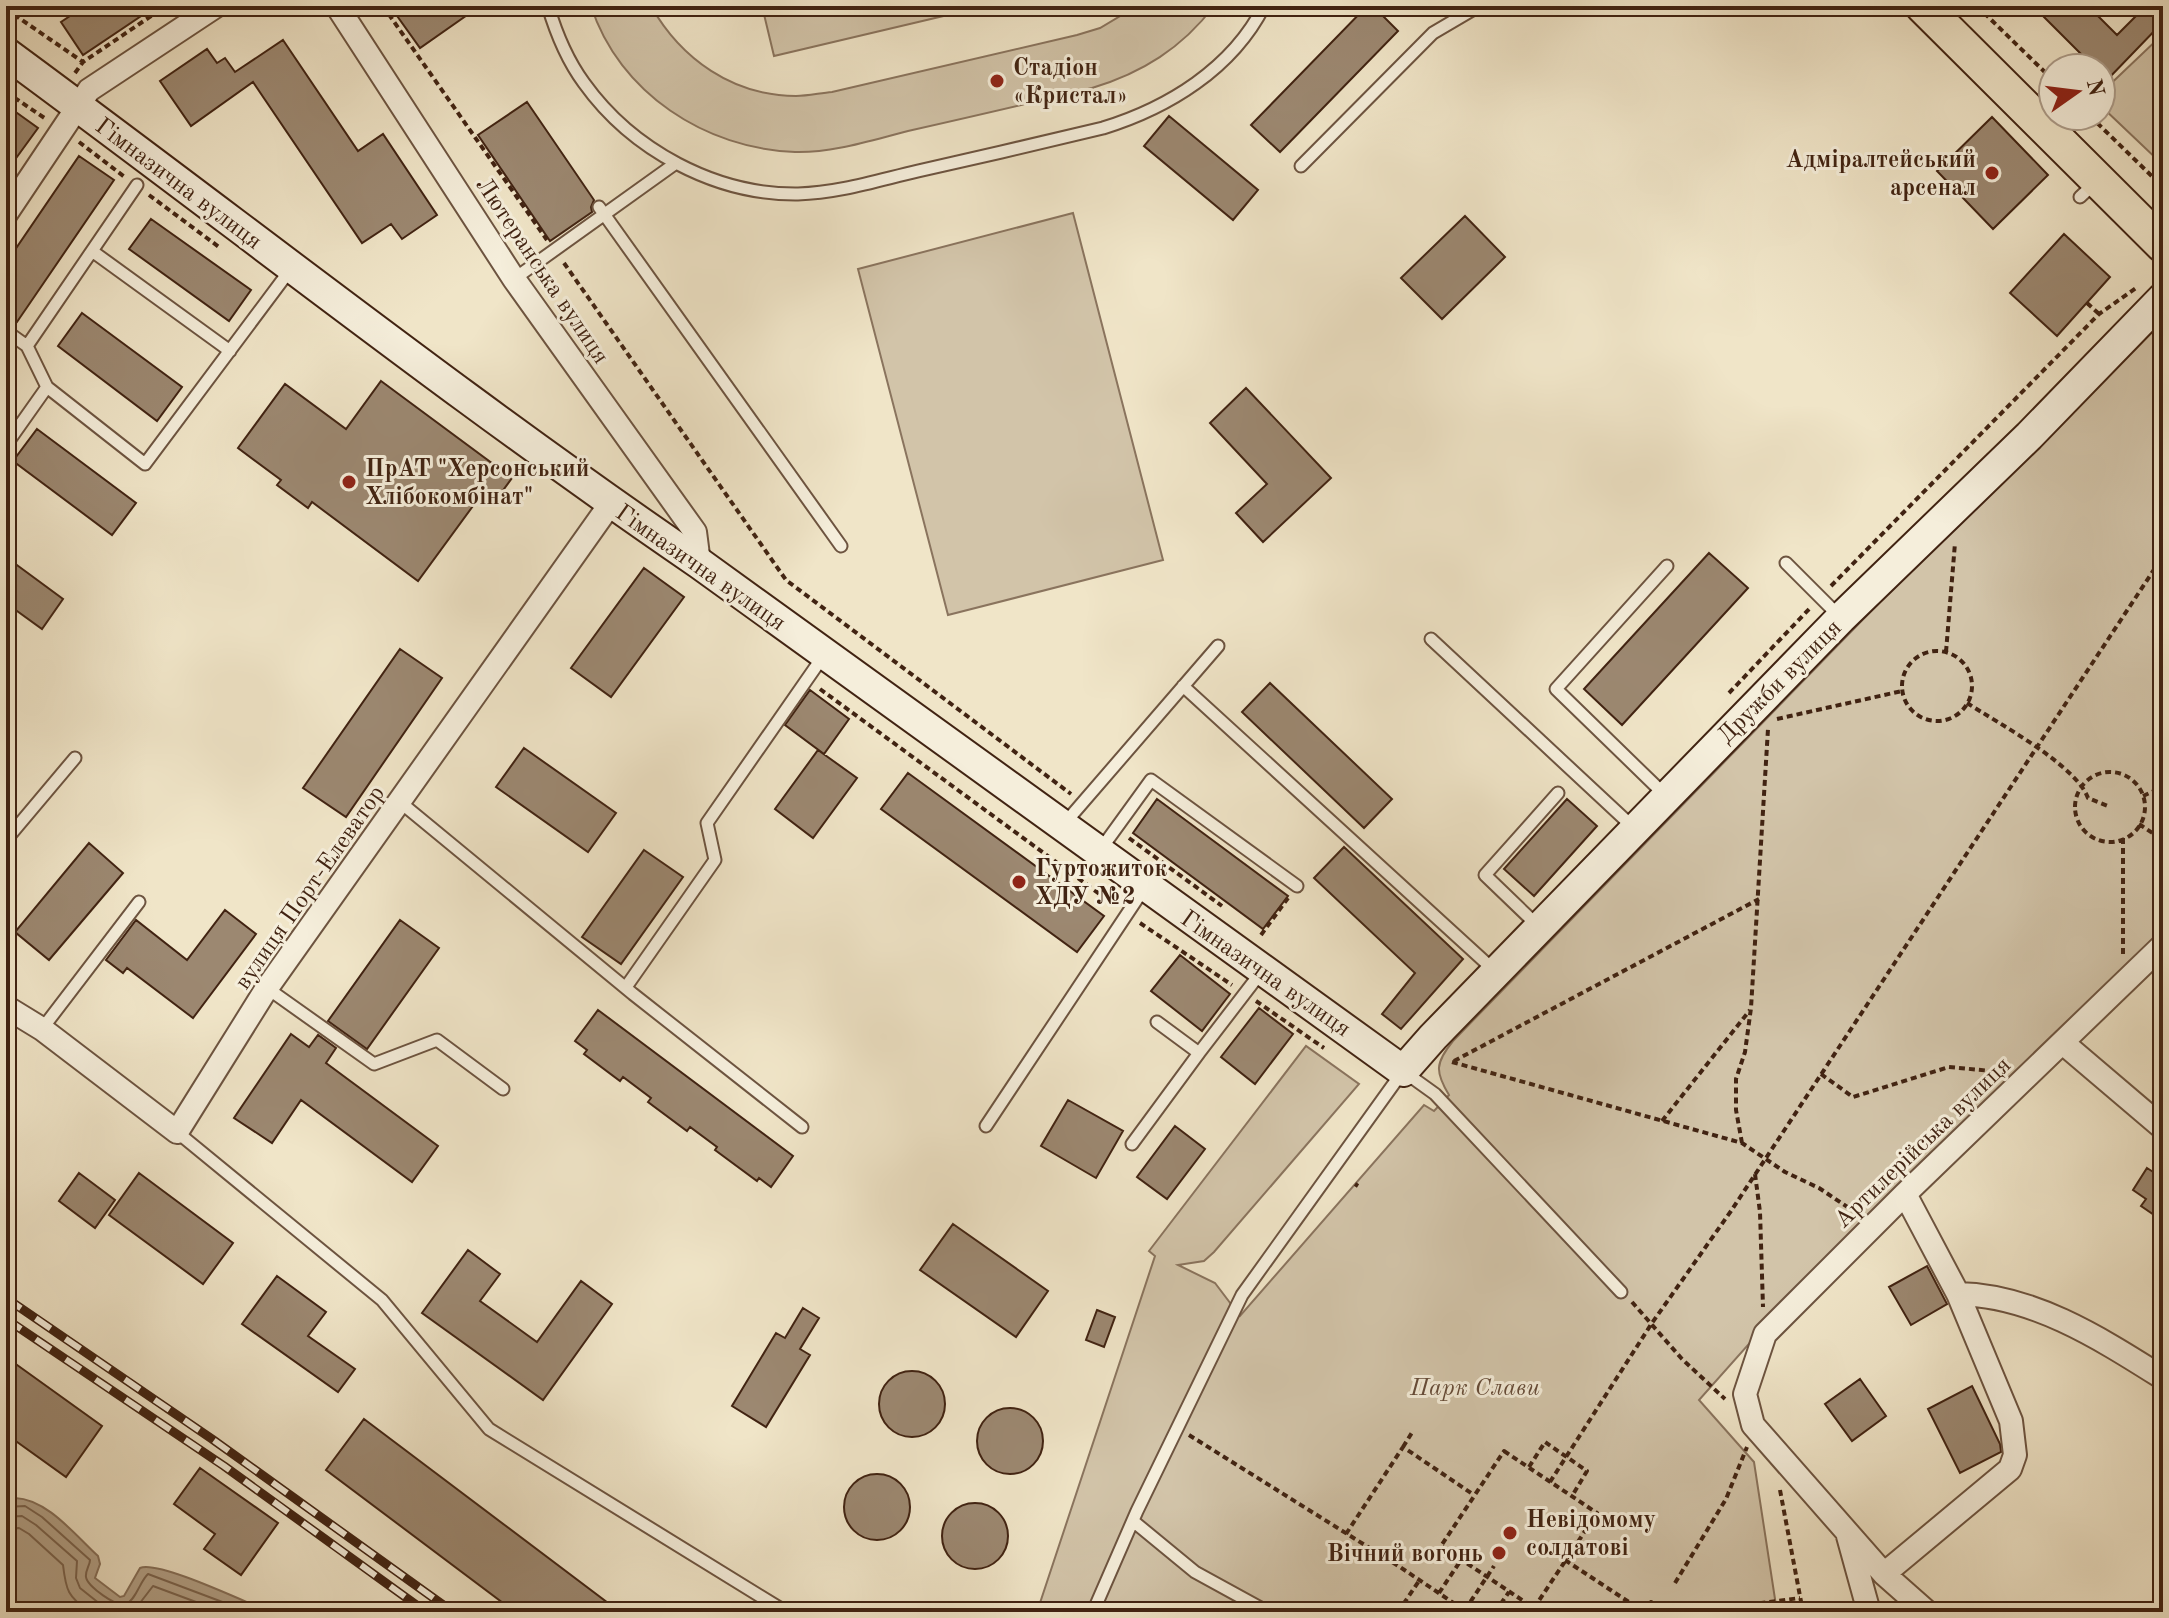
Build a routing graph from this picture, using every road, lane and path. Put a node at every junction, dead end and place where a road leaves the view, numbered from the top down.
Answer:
1 (216, 6) edge
2 (337, 6) edge
3 (383, 6) edge
4 (548, 6) edge
5 (1264, 6) edge
6 (1479, 6) edge
7 (1923, 6) edge
8 (1977, 6) edge
9 (6, 9) edge
10 (6, 53) edge
11 (83, 62) dead end
12 (2037, 64) edge
13 (6, 92) edge
14 (70, 118) junction
15 (2106, 132) edge
16 (676, 163) junction
17 (1301, 166) dead end
18 (137, 185) dead end
19 (2163, 187) edge
20 (601, 211) junction
21 (6, 214) edge
22 (2163, 245) edge
23 (554, 250) junction
24 (92, 251) junction
25 (292, 268) junction
26 (514, 279) junction
27 (2154, 290) edge
28 (2087, 303) dead end
29 (6, 331) edge
30 (27, 346) junction
31 (230, 351) junction
32 (47, 387) junction
33 (6, 445) edge
34 (611, 503) junction
35 (1955, 543) dead end
36 (841, 546) dead end
37 (2163, 556) edge
38 (699, 563) junction
39 (1786, 563) dead end
40 (1667, 566) dead end
41 (786, 580) dead end
42 (1841, 618) junction
43 (1431, 639) dead end
44 (1218, 646) dead end
45 (1946, 652) junction
46 (825, 654) junction
47 (1183, 686) junction
48 (1902, 691) junction
49 (1967, 703) junction
50 (2035, 747) junction
51 (75, 758) dead end
52 (2083, 785) junction
53 (2163, 787) edge
54 (1558, 793) dead end
55 (1666, 796) junction
56 (2143, 796) junction
57 (400, 802) junction
58 (2110, 807) dead end
59 (2139, 824) junction
60 (1062, 827) junction
61 (1635, 828) junction
62 (2123, 838) junction
63 (6, 840) edge
64 (2163, 840) edge
65 (1098, 853) junction
66 (1297, 886) joint
67 (1146, 887) junction
68 (1759, 899) junction
69 (139, 902) dead end
70 (1540, 928) junction
71 (1261, 935) dead end
72 (2163, 945) edge
73 (1263, 970) junction
74 (1497, 972) junction
75 (2123, 984) junction
76 (626, 987) junction
77 (267, 988) junction
78 (6, 1007) edge
79 (1751, 1008) junction
80 (1157, 1022) dead end
81 (42, 1029) junction
82 (2063, 1043) junction
83 (1199, 1053) junction
84 (1403, 1071) junction
85 (1821, 1074) junction
86 (2028, 1075) junction
87 (503, 1089) dead end
88 (1662, 1121) junction
89 (986, 1126) dead end
90 (802, 1127) dead end
91 (2163, 1128) edge
92 (177, 1132) junction
93 (1742, 1143) junction
94 (1132, 1144) dead end
95 (1765, 1159) junction
96 (1755, 1174) junction
97 (1905, 1194) junction
98 (1874, 1224) junction
99 (1621, 1292) joint
100 (1958, 1294) junction
101 (1652, 1323) junction
102 (1765, 1334) junction
103 (2163, 1378) edge
104 (1753, 1425) junction
105 (1178, 1428) junction
106 (1413, 1431) dead end
107 (1403, 1447) junction
108 (1773, 1448) junction
109 (1566, 1457) junction
110 (1529, 1467) junction
111 (1550, 1482) junction
112 (1474, 1495) junction
113 (1572, 1496) junction
114 (1133, 1521) junction
115 (1847, 1531) junction
116 (1346, 1534) junction
117 (1461, 1560) junction
118 (1565, 1560) junction
119 (1494, 1566) dead end
120 (1884, 1574) junction
121 (1487, 1577) junction
122 (1420, 1580) junction
123 (1675, 1583) dead end
124 (1509, 1592) junction
125 (1439, 1593) junction
126 (1800, 1598) junction
127 (1466, 1611) edge
128 (786, 1612) edge
129 (1093, 1612) edge
130 (1268, 1612) edge
131 (1398, 1612) edge
132 (1495, 1612) edge
133 (1644, 1612) edge
134 (1666, 1612) edge
135 (1690, 1612) edge
136 (1803, 1612) edge
137 (1869, 1612) edge
138 (1927, 1612) edge

1 - 14 street
2 - 26 street, Лютеранська вулиця
3 - 23 path
4 - 16 lane
5 - 16 lane
6 - 17 lane
7 - 22 main road
8 - 12 path
9 - 11 path
10 - 14 street, Гімназична вулиця
13 - 14 path
14 - 21 street
14 - 25 street, Гімназична вулиця
15 - 19 path
16 - 20 lane
18 - 24 lane
20 - 23 lane
20 - 36 lane
23 - 26 lane
23 - 41 path
24 - 30 lane
24 - 31 lane
25 - 31 lane
25 - 34 street, Гімназична вулиця
26 - 38 street, Лютеранська вулиця
27 - 28 path
27 - 42 street, Дружби вулиця
29 - 30 lane
30 - 32 lane
31 - 32 lane
32 - 33 lane
34 - 38 street, Гімназична вулиця
34 - 57 street, вулиця Порт-Елеватор
35 - 45 path
37 - 50 path
38 - 46 street, Гімназична вулиця
39 - 42 lane
40 - 55 lane
42 - 55 street, Дружби вулиця
43 - 61 lane
44 - 47 lane
45 - 48 path
45 - 49 path
46 - 60 street, Гімназична вулиця
46 - 76 lane
47 - 60 lane
47 - 74 lane
48 - 49 path
48 - 68 path
49 - 50 path
50 - 52 path
50 - 85 path
51 - 63 lane
52 - 56 path
52 - 58 path
52 - 62 path
53 - 56 path
54 - 70 lane
55 - 61 street, Дружби вулиця
56 - 59 path
57 - 76 lane
57 - 77 street, вулиця Порт-Елеватор
59 - 62 path
59 - 64 path
60 - 65 street, Гімназична вулиця
61 - 70 street, Дружби вулиця
62 - 75 path
65 - 66 lane
65 - 67 street, Гімназична вулиця
66 - 71 path
67 - 73 street, Гімназична вулиця
67 - 89 lane
68 - 79 path
68 - 88 path
69 - 81 lane
70 - 74 street, Дружби вулиця
72 - 75 street, Артилерійська вулиця
73 - 83 lane
73 - 84 street, Гімназична вулиця
74 - 84 street, Дружби вулиця
75 - 82 street, Артилерійська вулиця
76 - 90 lane
77 - 87 lane
77 - 92 street, вулиця Порт-Елеватор
78 - 81 street
79 - 88 path
79 - 93 path
80 - 83 lane
81 - 92 street
82 - 86 street, Артилерійська вулиця
82 - 91 street
83 - 94 lane
84 - 99 lane
84 - 105 lane
85 - 86 path
85 - 95 path
86 - 97 street, Артилерійська вулиця
88 - 93 path
92 - 128 lane
93 - 95 path
95 - 96 path
95 - 98 path
96 - 101 path
96 - 102 path
97 - 98 street, Артилерійська вулиця
97 - 100 street
98 - 102 street, Артилерійська вулиця
99 - 101 path
100 - 103 street
100 - 120 street
101 - 104 path
101 - 109 path
102 - 104 street, Артилерійська вулиця
104 - 108 street
104 - 123 path
105 - 114 lane
105 - 116 path
106 - 107 path
107 - 112 path
107 - 116 path
108 - 115 street
108 - 126 path
109 - 110 path
109 - 111 path
109 - 113 path
110 - 111 path
110 - 112 path
111 - 113 path
112 - 117 path
113 - 118 path
114 - 129 lane
114 - 130 lane
115 - 120 street
115 - 137 street
116 - 122 path
117 - 121 path
117 - 125 path
118 - 124 path
118 - 133 path
119 - 121 path
120 - 138 street
121 - 124 path
121 - 127 path
122 - 125 path
122 - 131 path
124 - 132 path
125 - 127 path
126 - 135 path
126 - 136 path
133 - 134 path

